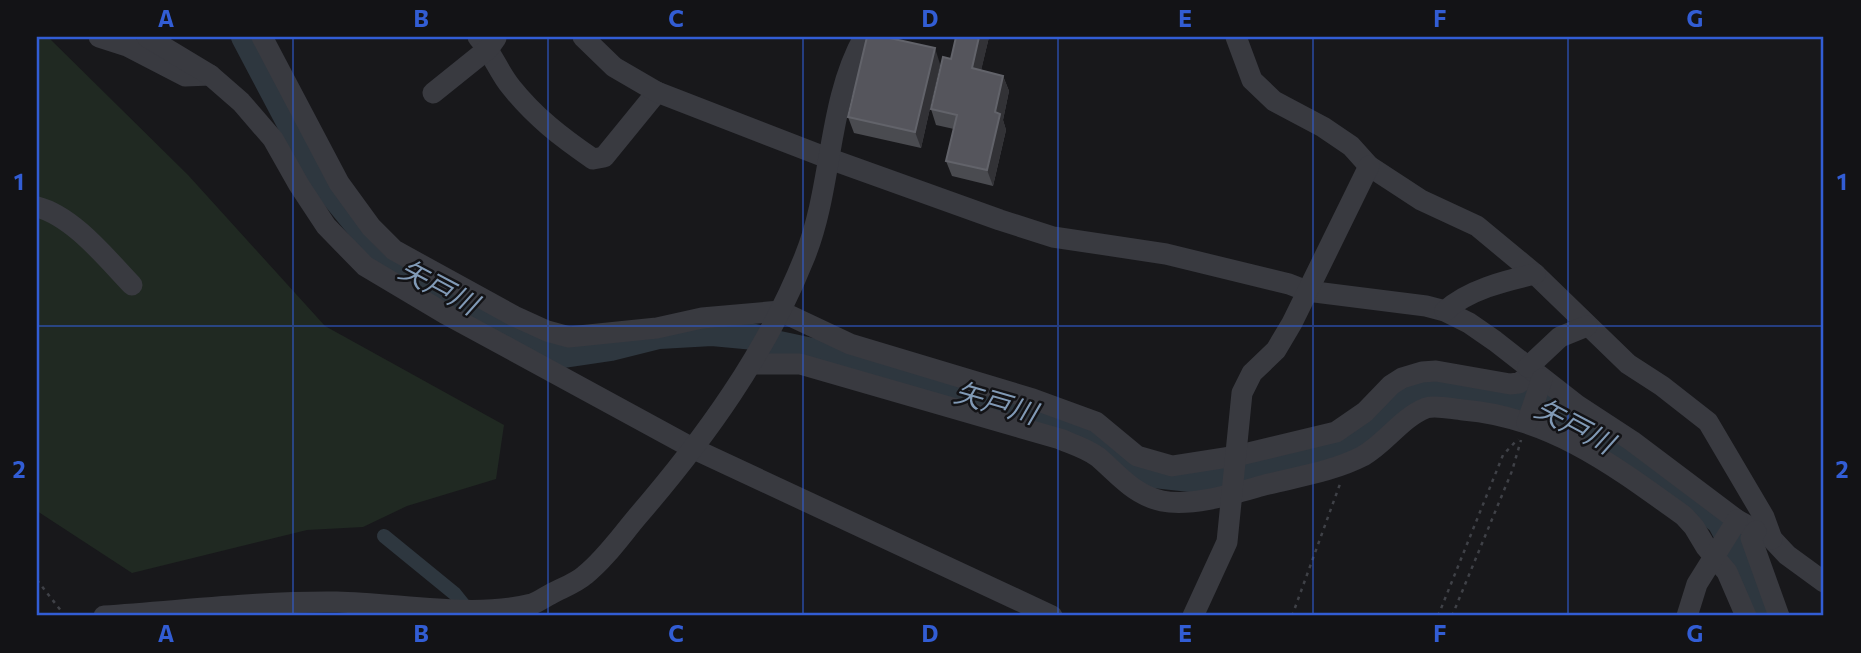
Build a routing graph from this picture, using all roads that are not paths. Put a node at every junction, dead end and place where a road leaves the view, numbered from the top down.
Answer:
1 (99, 37) edge
2 (147, 37) edge
3 (262, 37) edge
4 (583, 37) edge
5 (864, 37) edge
6 (1236, 37) edge
7 (488, 41) edge
8 (210, 75) junction
9 (657, 92) junction
10 (433, 93) dead end
11 (830, 159) junction
12 (1369, 166) junction
13 (37, 207) edge
14 (1535, 274) junction
15 (132, 285) dead end
16 (1307, 291) junction
17 (1445, 312) junction
18 (778, 316) junction
19 (1587, 326) junction
20 (752, 363) junction
21 (1534, 373) junction
22 (1527, 423) junction
23 (694, 449) junction
24 (1236, 456) junction
25 (1232, 494) junction
26 (1755, 530) junction
27 (1713, 556) junction
28 (1824, 582) edge
29 (280, 604) junction
30 (536, 610) edge
31 (104, 616) edge
32 (317, 616) edge
33 (1052, 616) edge
34 (1193, 616) edge
35 (1688, 616) edge
36 (1746, 616) edge
37 (1779, 616) edge

1 - 8 street
2 - 8 street
3 - 18 street
4 - 9 street
5 - 11 street
6 - 12 street
7 - 9 street
7 - 10 street
8 - 23 street
9 - 11 street
11 - 16 street
11 - 18 street
12 - 14 street
12 - 16 street
13 - 15 street
14 - 17 street
14 - 19 street
16 - 17 street
16 - 24 street
17 - 21 street
18 - 20 street
18 - 24 street
19 - 21 street
19 - 26 street
20 - 23 street
20 - 25 street
21 - 22 street
21 - 24 street
21 - 26 street
22 - 25 street
22 - 27 street
23 - 30 street
23 - 33 street
24 - 25 street
25 - 34 street
26 - 27 street
26 - 28 street
26 - 37 street
27 - 35 street
27 - 36 street
29 - 30 street
29 - 31 street
29 - 32 street

